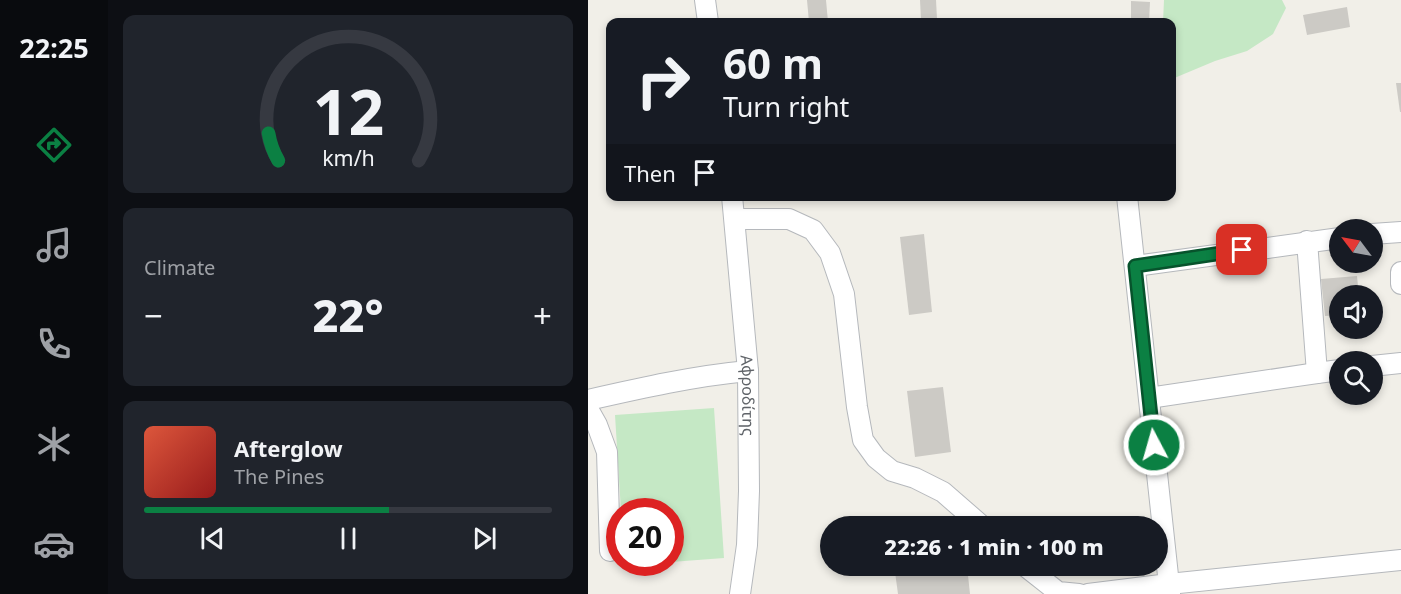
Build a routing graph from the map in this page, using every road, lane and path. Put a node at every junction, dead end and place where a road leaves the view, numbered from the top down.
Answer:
1 (705, 0) edge
2 (707, 18) edge
3 (733, 201) edge
4 (1128, 201) edge
5 (735, 219) junction
6 (1401, 232) edge
7 (1383, 233) edge
8 (1329, 239) edge
9 (1307, 241) junction
10 (1135, 266) junction
11 (1401, 272) edge
12 (1401, 284) edge
13 (1401, 363) edge
14 (1383, 365) edge
15 (748, 371) junction
16 (1329, 371) edge
17 (1317, 373) junction
18 (1149, 398) junction
19 (588, 400) edge
20 (588, 409) edge
21 (608, 498) edge
22 (970, 516) edge
23 (1401, 560) edge
24 (1038, 576) edge
25 (1169, 589) edge
26 (740, 594) edge
27 (1079, 594) edge
28 (1088, 594) edge

1 - 2 street
3 - 5 street, Αφροδίτης
4 - 10 street
5 - 15 street, Αφροδίτης
5 - 22 street
6 - 7 street
8 - 9 street
9 - 10 street
9 - 17 street
10 - 18 street
11 - 12 street
13 - 14 street
15 - 19 street
15 - 26 street, Αφροδίτης
16 - 17 street
17 - 18 street
18 - 25 street
20 - 21 street
23 - 25 street
24 - 27 street
25 - 28 street

